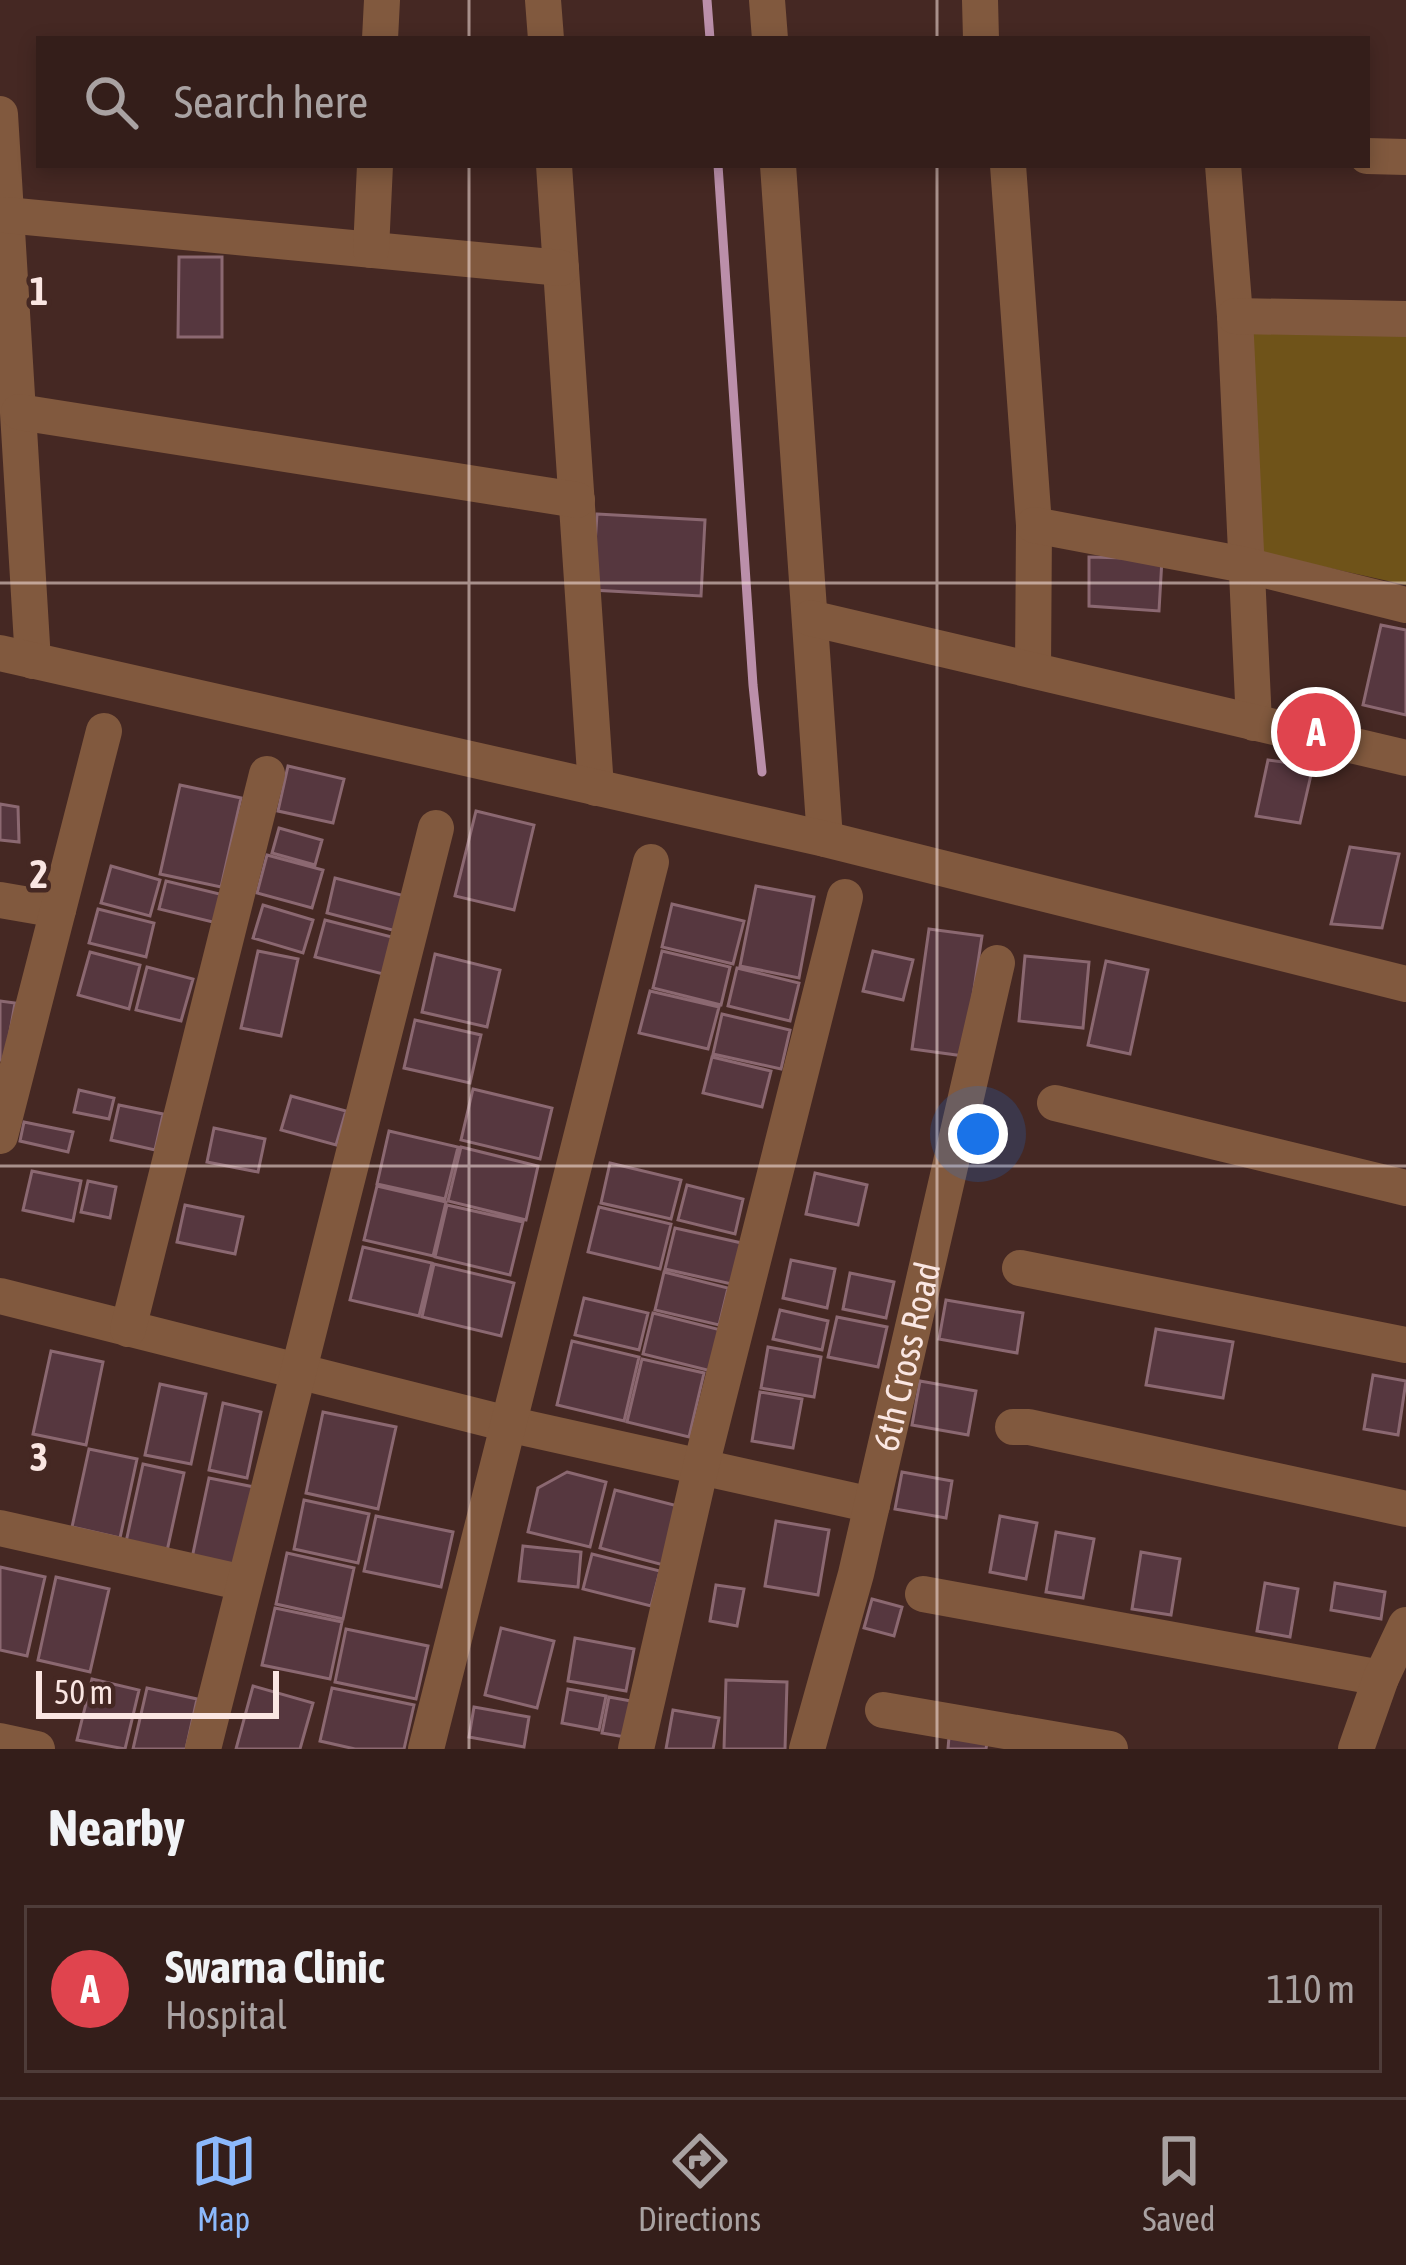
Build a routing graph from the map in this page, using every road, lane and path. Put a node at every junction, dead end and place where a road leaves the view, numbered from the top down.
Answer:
1 (382, 0) edge
2 (543, 0) edge
3 (767, 0) edge
4 (980, 0) edge
5 (380, 36) edge
6 (546, 36) edge
7 (770, 36) edge
8 (981, 36) edge
9 (0, 114) edge
10 (1370, 156) edge
11 (1406, 157) edge
12 (375, 168) edge
13 (554, 168) edge
14 (778, 168) edge
15 (1008, 168) edge
16 (1223, 168) edge
17 (6, 215) junction
18 (371, 250) junction
19 (561, 268) junction
20 (1235, 316) junction
21 (1406, 319) edge
22 (19, 412) junction
23 (577, 500) junction
24 (1034, 525) junction
25 (1245, 565) junction
26 (1406, 605) edge
27 (810, 618) junction
28 (16, 657) edge
29 (1033, 670) junction
30 (1255, 723) junction
31 (104, 731) dead end
32 (1406, 758) edge
33 (267, 774) dead end
34 (596, 788) junction
35 (436, 828) dead end
36 (825, 838) junction
37 (651, 862) dead end
38 (844, 897) dead end
39 (0, 900) edge
40 (58, 910) junction
41 (998, 962) dead end
42 (1406, 984) edge
43 (1055, 1103) dead end
44 (0, 1136) edge
45 (1406, 1188) edge
46 (1020, 1268) dead end
47 (0, 1296) edge
48 (128, 1328) junction
49 (1406, 1346) edge
50 (298, 1371) junction
51 (508, 1424) junction
52 (1013, 1426) dead end
53 (701, 1466) junction
54 (872, 1505) junction
55 (1406, 1509) edge
56 (0, 1528) edge
57 (244, 1583) junction
58 (923, 1594) dead end
59 (1406, 1624) edge
60 (1382, 1678) junction
61 (883, 1710) dead end
62 (0, 1741) edge
63 (37, 1749) edge
64 (202, 1749) edge
65 (427, 1749) edge
66 (636, 1749) edge
67 (808, 1749) edge
68 (1110, 1749) edge
69 (1356, 1749) edge

1 - 5 street
2 - 6 street
3 - 7 street
4 - 8 street
9 - 17 street
10 - 11 street
12 - 18 street
13 - 19 street
14 - 27 street
15 - 24 street
16 - 20 street
17 - 18 street
17 - 22 street
18 - 19 street
19 - 23 street
20 - 21 street
20 - 25 street
22 - 23 street
22 - 28 street
23 - 34 street
24 - 25 street
24 - 29 street
25 - 26 street
25 - 30 street
27 - 29 street
27 - 36 street
28 - 34 street
29 - 30 street
30 - 32 street
31 - 40 street
33 - 48 street
34 - 36 street
35 - 50 street
36 - 42 street
37 - 51 street
38 - 53 street
39 - 40 street
40 - 44 street
41 - 54 street, 6th Cross Road
43 - 45 street
46 - 49 street
47 - 48 street
48 - 50 street
50 - 51 street
50 - 57 street
51 - 53 street
51 - 65 street
52 - 55 street
53 - 54 street
53 - 66 street
54 - 67 street, 6th Cross Road
56 - 57 street
57 - 64 street
58 - 60 street
59 - 60 street
60 - 69 street
61 - 68 street
62 - 63 street

